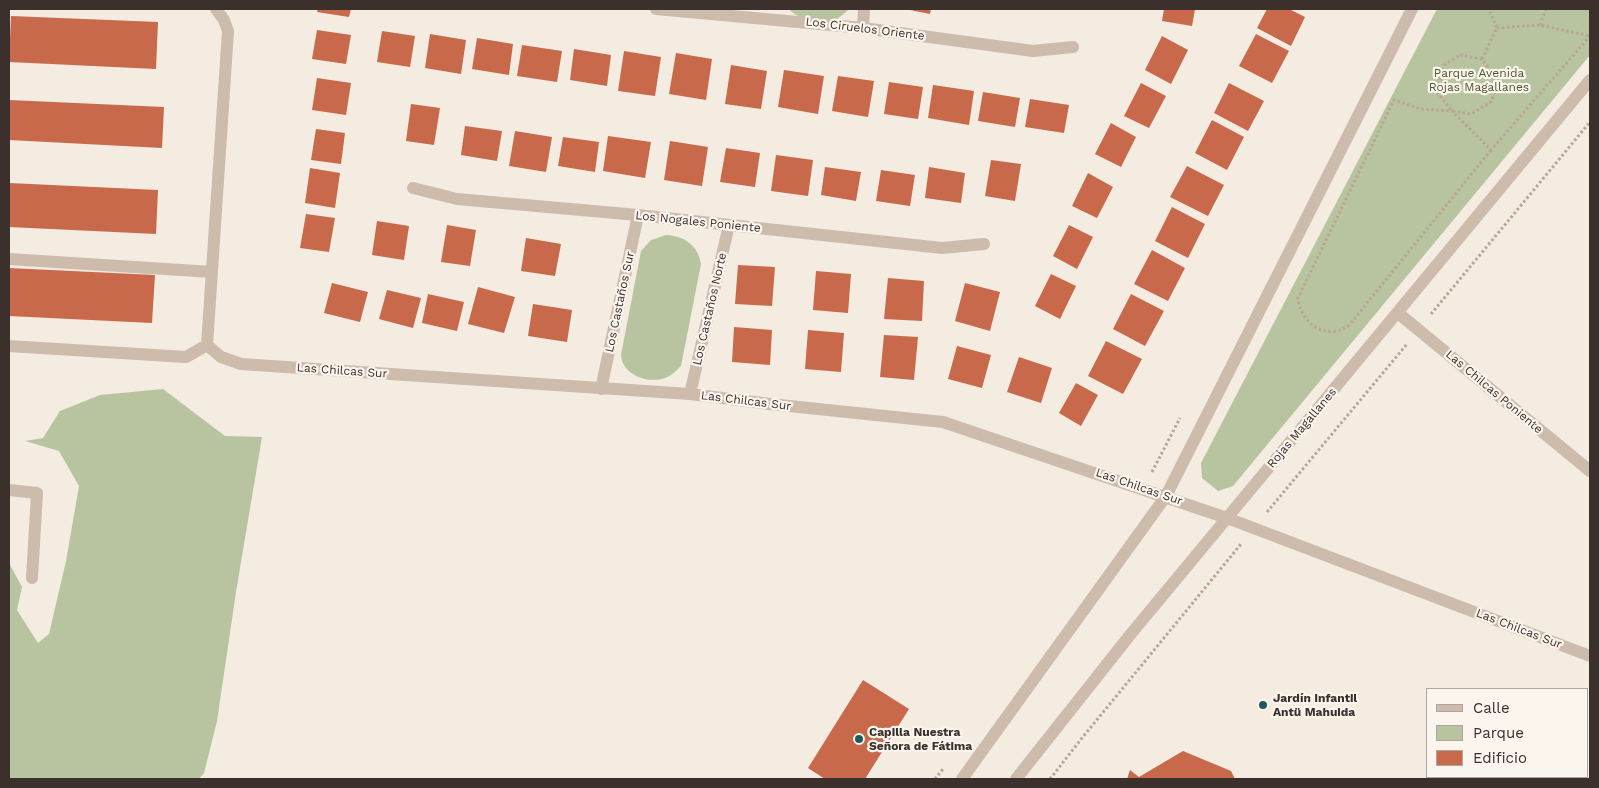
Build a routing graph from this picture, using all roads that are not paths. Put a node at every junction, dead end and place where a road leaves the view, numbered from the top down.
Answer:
1 (216, 9) edge
2 (656, 9) edge
3 (864, 9) edge
4 (1412, 9) edge
5 (778, 14) edge
6 (863, 28) junction
7 (1074, 48) dead end
8 (1590, 80) edge
9 (413, 188) dead end
10 (638, 215) junction
11 (729, 225) junction
12 (984, 244) dead end
13 (9, 259) edge
14 (212, 272) junction
15 (1398, 313) junction
16 (207, 345) junction
17 (9, 346) edge
18 (601, 389) junction
19 (690, 394) junction
20 (1590, 471) edge
21 (9, 490) edge
22 (1166, 496) junction
23 (1227, 518) junction
24 (32, 578) dead end
25 (1590, 656) edge
26 (962, 779) edge
27 (1016, 779) edge

1 - 14 street
2 - 5 street, Los Ciruelos Oriente
3 - 6 street
4 - 22 street
5 - 6 street, Los Ciruelos Oriente
6 - 7 street, Los Ciruelos Oriente
8 - 15 street, Rojas Magallanes
9 - 10 street, Los Nogales Poniente
10 - 11 street, Los Nogales Poniente
10 - 18 street, Los Castaños Sur
11 - 12 street, Los Nogales Poniente
11 - 19 street, Los Castaños Norte
13 - 14 street
14 - 16 street
15 - 20 street, Las Chilcas Poniente
15 - 23 street, Rojas Magallanes
16 - 17 street
16 - 18 street, Las Chilcas Sur
18 - 19 street, Las Chilcas Sur
19 - 22 street, Las Chilcas Sur
21 - 24 street
22 - 23 street, Las Chilcas Sur
22 - 26 street
23 - 25 street, Las Chilcas Sur
23 - 27 street, Rojas Magallanes

